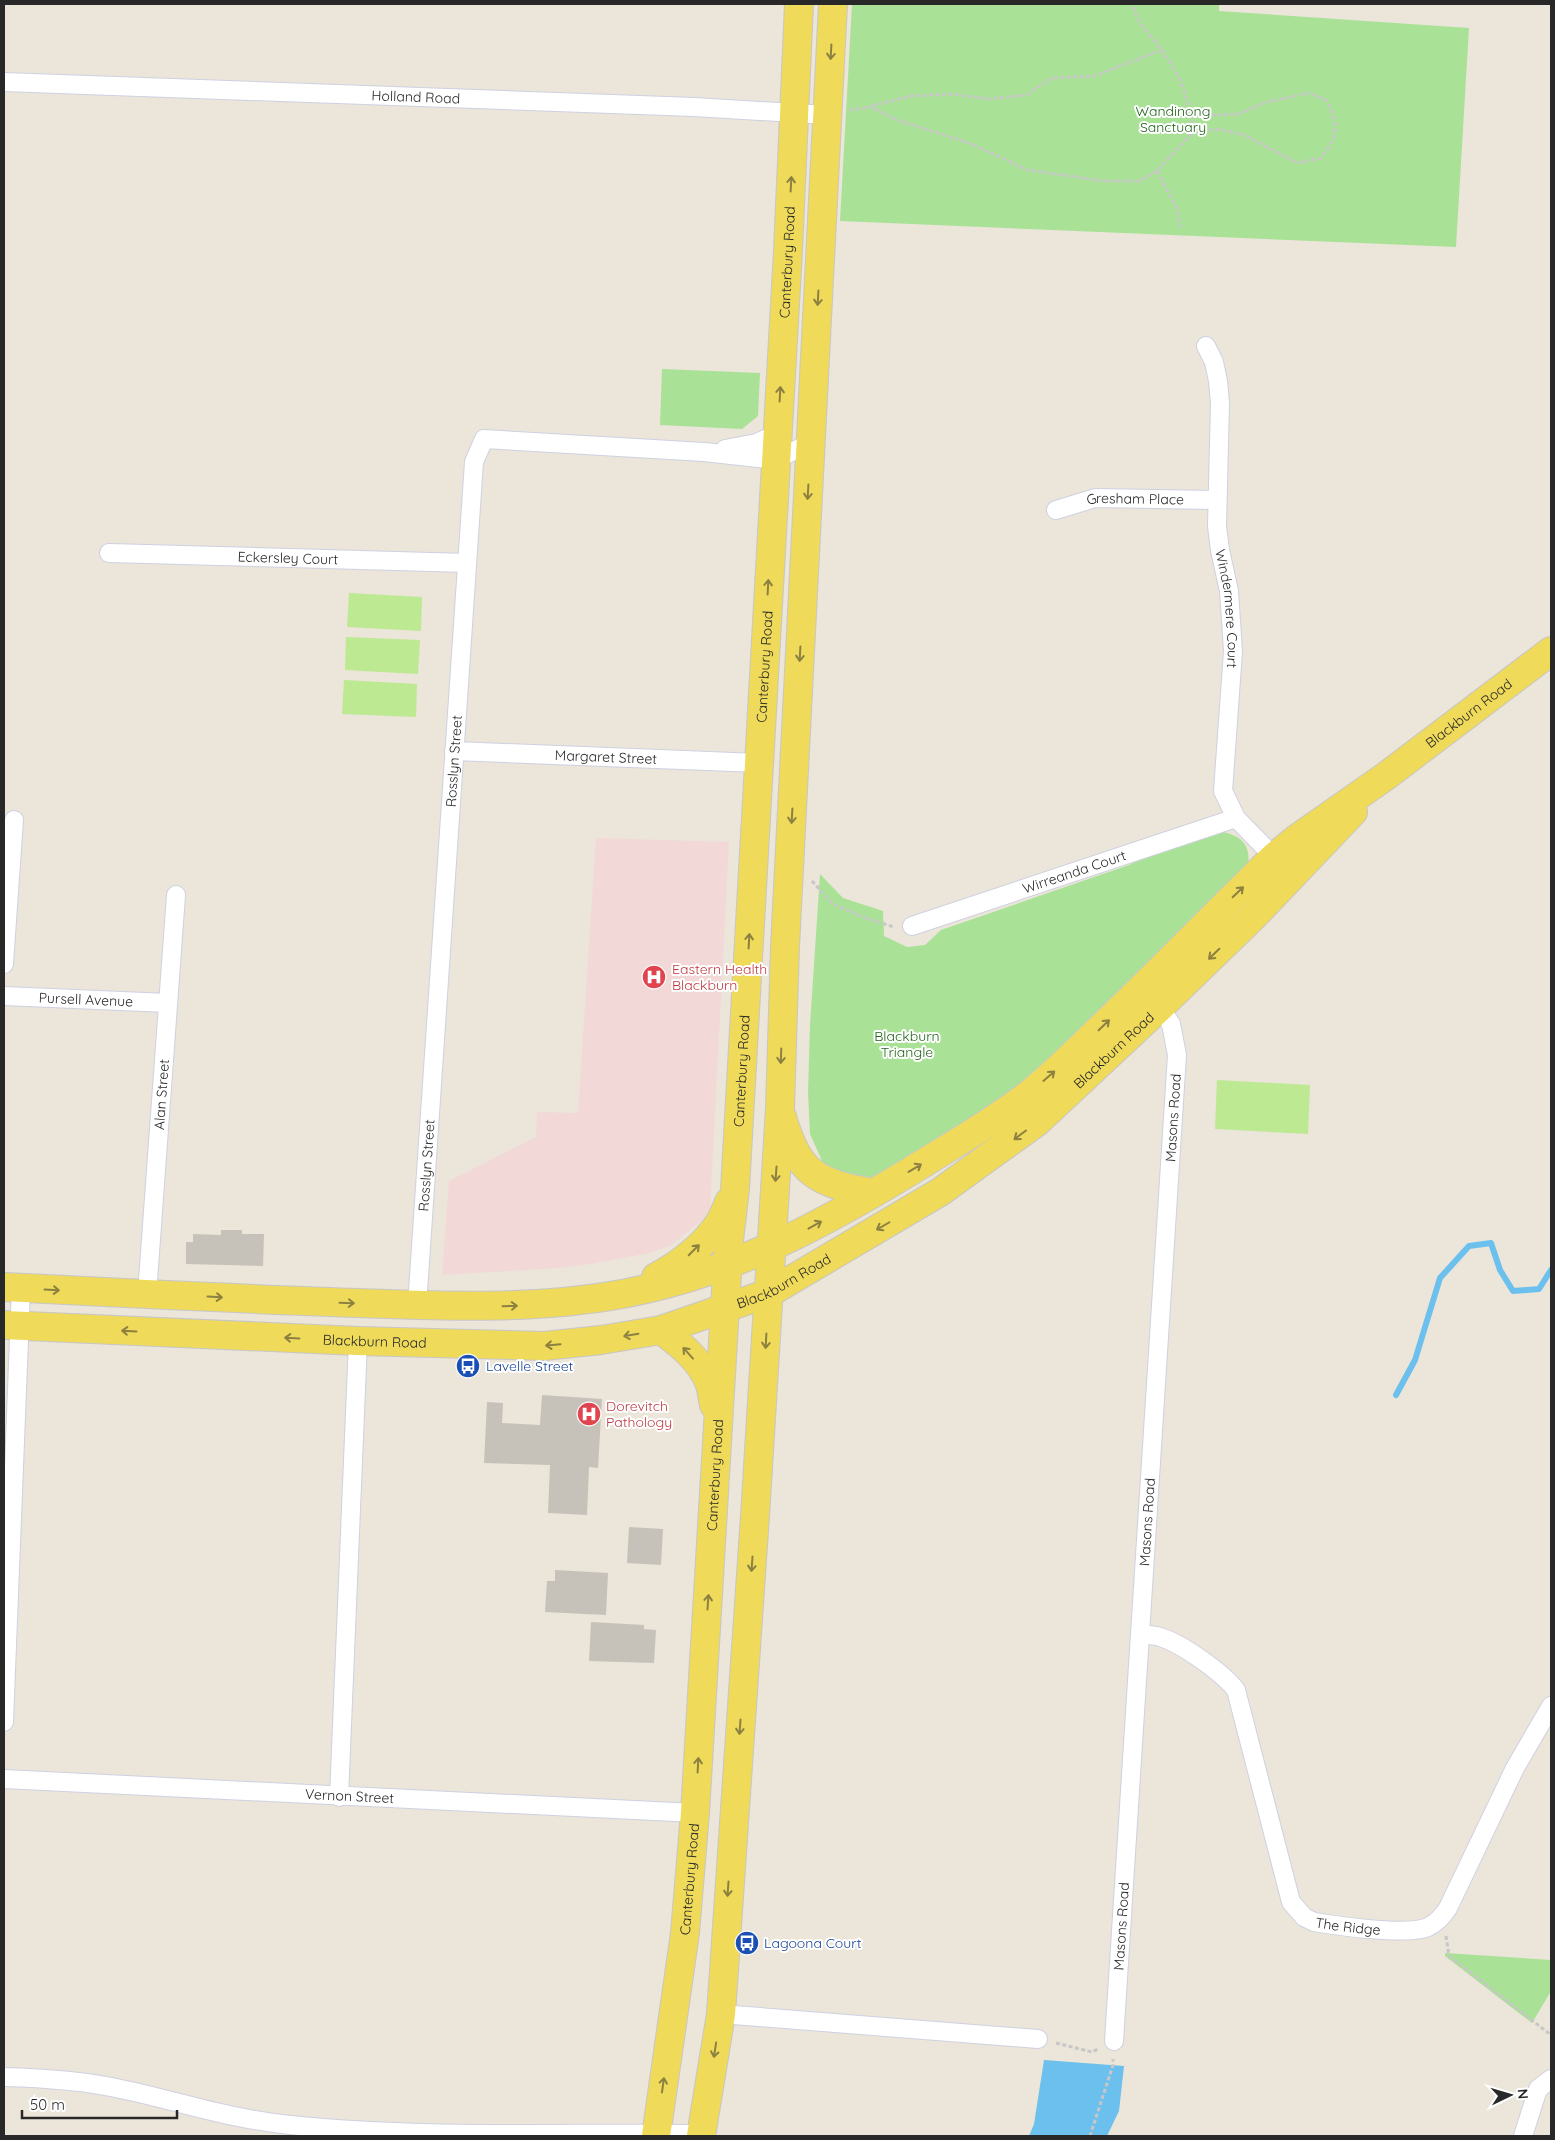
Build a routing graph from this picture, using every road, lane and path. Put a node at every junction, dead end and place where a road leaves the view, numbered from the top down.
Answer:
1 (799, 4) edge
2 (833, 4) edge
3 (1132, 4) edge
4 (1162, 50) junction
5 (4, 82) edge
6 (871, 107) junction
7 (794, 112) junction
8 (1192, 112) junction
9 (827, 114) junction
10 (1193, 132) junction
11 (1157, 171) junction
12 (1180, 227) dead end
13 (1206, 346) dead end
14 (778, 433) junction
15 (810, 443) junction
16 (704, 452) junction
17 (775, 460) junction
18 (1216, 500) junction
19 (1056, 510) dead end
20 (109, 553) dead end
21 (467, 563) junction
22 (1551, 651) edge
23 (454, 751) junction
24 (758, 763) junction
25 (1386, 776) junction
26 (1236, 818) junction
27 (14, 820) dead end
28 (1274, 857) junction
29 (1294, 876) junction
30 (807, 885) dead end
31 (176, 895) dead end
32 (1255, 915) junction
33 (912, 926) joint
34 (1195, 934) junction
35 (4, 964) edge
36 (4, 996) edge
37 (1151, 998) junction
38 (168, 1003) junction
39 (780, 1108) junction
40 (735, 1189) junction
41 (874, 1193) junction
42 (771, 1248) junction
43 (728, 1265) junction
44 (12, 1288) edge
45 (769, 1293) junction
46 (147, 1294) junction
47 (624, 1294) junction
48 (417, 1306) junction
49 (725, 1309) junction
50 (12, 1325) edge
51 (661, 1330) junction
52 (358, 1341) junction
53 (718, 1429) junction
54 (1140, 1634) junction
55 (1551, 1706) edge
56 (4, 1722) edge
57 (4, 1779) edge
58 (339, 1797) junction
59 (695, 1813) junction
60 (1444, 1914) junction
61 (721, 2014) junction
62 (1551, 2035) edge
63 (1038, 2039) joint
64 (1114, 2041) junction
65 (4, 2078) edge
66 (1551, 2079) edge
67 (656, 2135) edge
68 (701, 2135) edge
69 (1090, 2136) edge
70 (1523, 2136) edge

1 - 7 main road, Canterbury Road
2 -> 9 main road
3 - 4 path
4 - 6 path
4 - 8 path
5 - 7 street, Holland Road
6 - 9 path
6 - 11 path
7 - 9 street, Holland Road
14 -> 7 main road, Canterbury Road
8 - 10 path
8 - 10 path
9 -> 15 main road
10 - 11 path
11 - 12 path
13 - 18 street, Windermere Court
14 - 16 street, Rosslyn Street
14 - 17 main road, Canterbury Road
15 - 17 street
15 -> 39 main road
16 - 17 street, Rosslyn Street
16 - 21 street, Rosslyn Street
24 -> 17 main road, Canterbury Road
18 - 19 street, Gresham Place
18 - 26 street, Windermere Court
20 - 21 street, Eckersley Court
21 - 23 street, Rosslyn Street
22 - 25 main road, Blackburn Road
23 - 24 street, Margaret Street
23 - 48 street, Rosslyn Street
40 -> 24 main road, Canterbury Road
25 - 28 main road, Blackburn Road
25 - 29 main road, Blackburn Road
26 - 28 street, Windermere Court
26 - 33 street, Wirreanda Court
27 - 35 street
28 - 29 main road
34 -> 28 main road, Blackburn Road
29 - 32 main road, Blackburn Road
30 - 33 path
31 - 38 street, Alan Street
32 - 34 main road
32 -> 37 main road, Blackburn Road
34 - 37 main road, Blackburn Road
36 - 38 street, Pursell Avenue
41 -> 37 main road, Blackburn Road
37 -> 45 main road, Blackburn Road
37 - 54 street, Masons Road
38 - 46 street, Alan Street
39 - 41 main road
39 -> 42 main road
40 - 43 main road, Canterbury Road
47 -> 40 main road
42 -> 41 main road, Blackburn Road
42 - 43 main road, Blackburn Road
42 - 45 main road
43 - 47 main road, Blackburn Road
43 - 49 main road, Canterbury Road
44 -> 46 main road, Blackburn Road
44 - 50 street
45 - 49 main road, Blackburn Road
45 -> 61 main road
46 -> 48 main road, Blackburn Road
48 -> 47 main road, Blackburn Road
49 - 51 main road, Blackburn Road
49 - 53 main road, Canterbury Road
52 -> 50 main road, Blackburn Road
50 - 56 street
51 -> 52 main road, Blackburn Road
53 -> 51 main road
52 - 58 street
59 -> 53 main road, Canterbury Road
54 - 60 street, The Ridge
54 - 64 street, Masons Road
55 - 60 street
57 - 58 street, Vernon Street
58 - 59 street, Vernon Street
67 -> 59 main road, Canterbury Road
60 - 62 path
61 - 63 street
61 -> 68 main road
63 - 64 path
64 - 69 path
65 - 67 street
66 - 70 street
67 - 68 street

